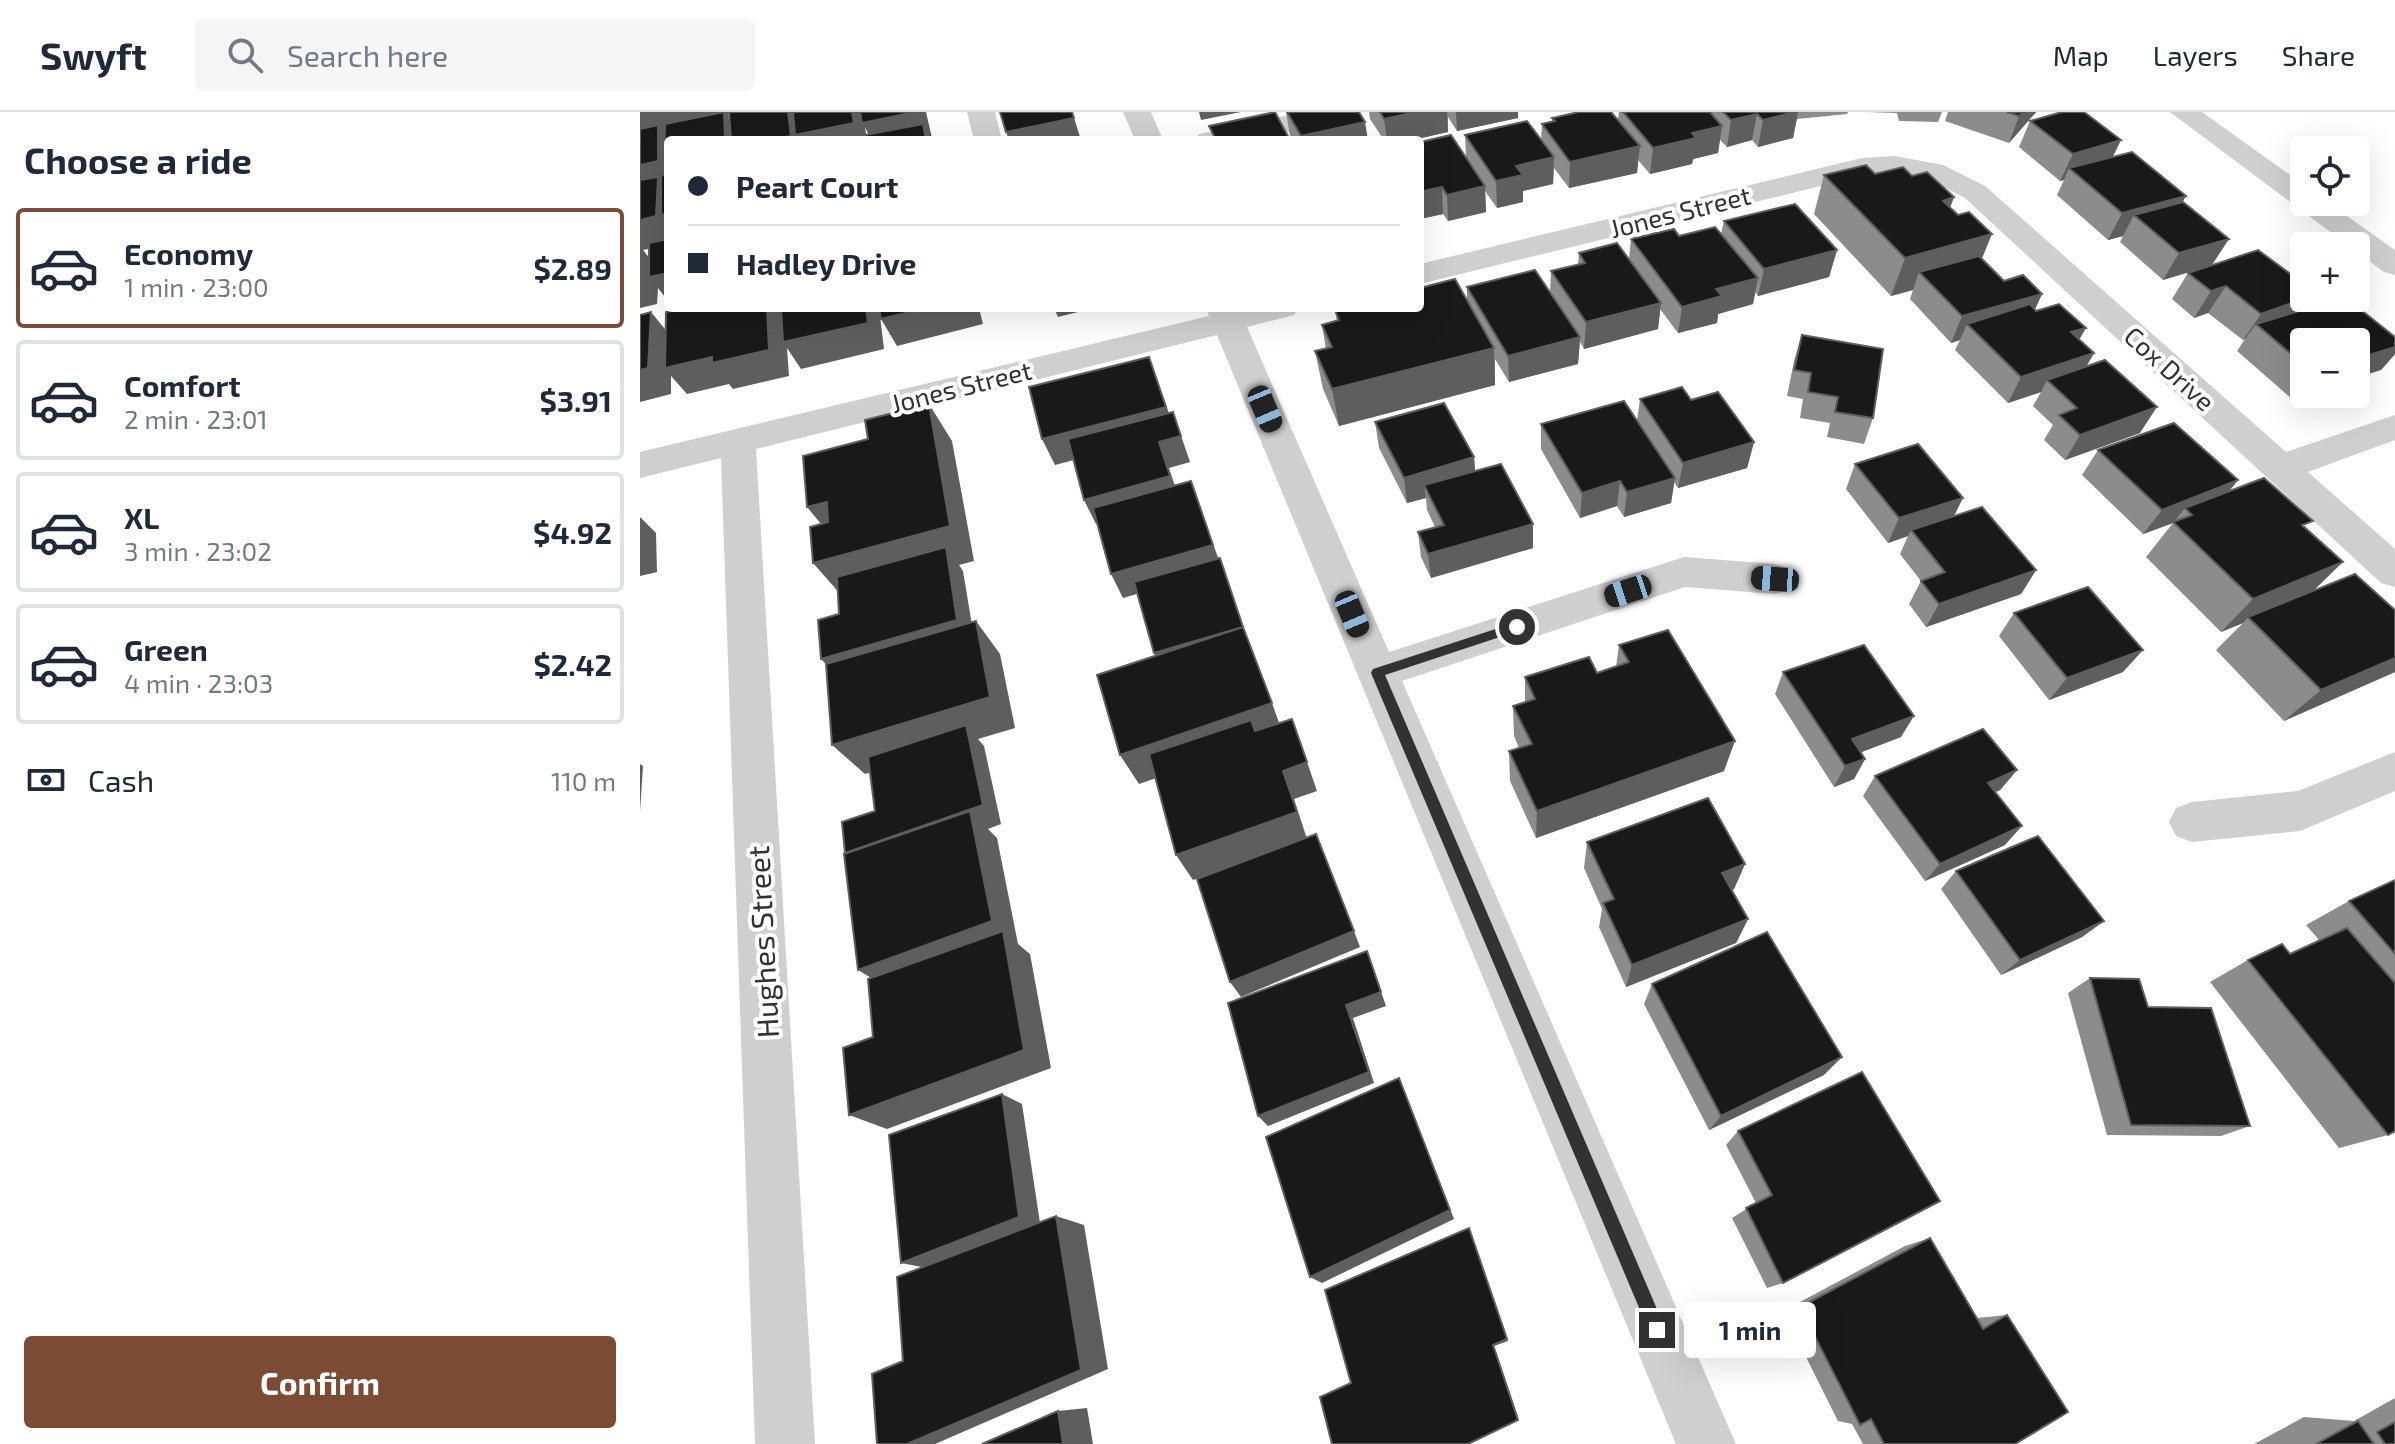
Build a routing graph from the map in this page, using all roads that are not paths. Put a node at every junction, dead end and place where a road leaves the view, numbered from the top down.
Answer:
1 (981, 112) edge
2 (1137, 112) edge
3 (1344, 112) edge
4 (2184, 112) edge
5 (1289, 117) edge
6 (987, 136) edge
7 (1147, 136) edge
8 (1223, 136) edge
9 (1940, 172) joint
10 (2290, 189) edge
11 (2327, 216) edge
12 (2395, 265) edge
13 (1424, 273) edge
14 (1250, 312) edge
15 (1225, 315) edge
16 (2395, 427) edge
17 (738, 441) junction
18 (640, 465) edge
19 (2280, 468) junction
20 (2395, 572) edge
21 (1775, 579) dead end
22 (1377, 673) junction
23 (2395, 771) edge
24 (2192, 822) dead end
25 (785, 1444) edge
26 (1706, 1444) edge

1 - 6 street
2 - 7 street
3 - 5 street
4 - 10 street
5 - 8 street
9 - 13 street, Jones Street
9 - 19 street, Cox Drive
11 - 12 street
14 - 15 street, Jones Street
15 - 17 street, Jones Street
15 - 22 street
16 - 19 street
17 - 18 street, Jones Street
17 - 25 street, Hughes Street
19 - 20 street, Cox Drive
21 - 22 street
22 - 26 street
23 - 24 street

